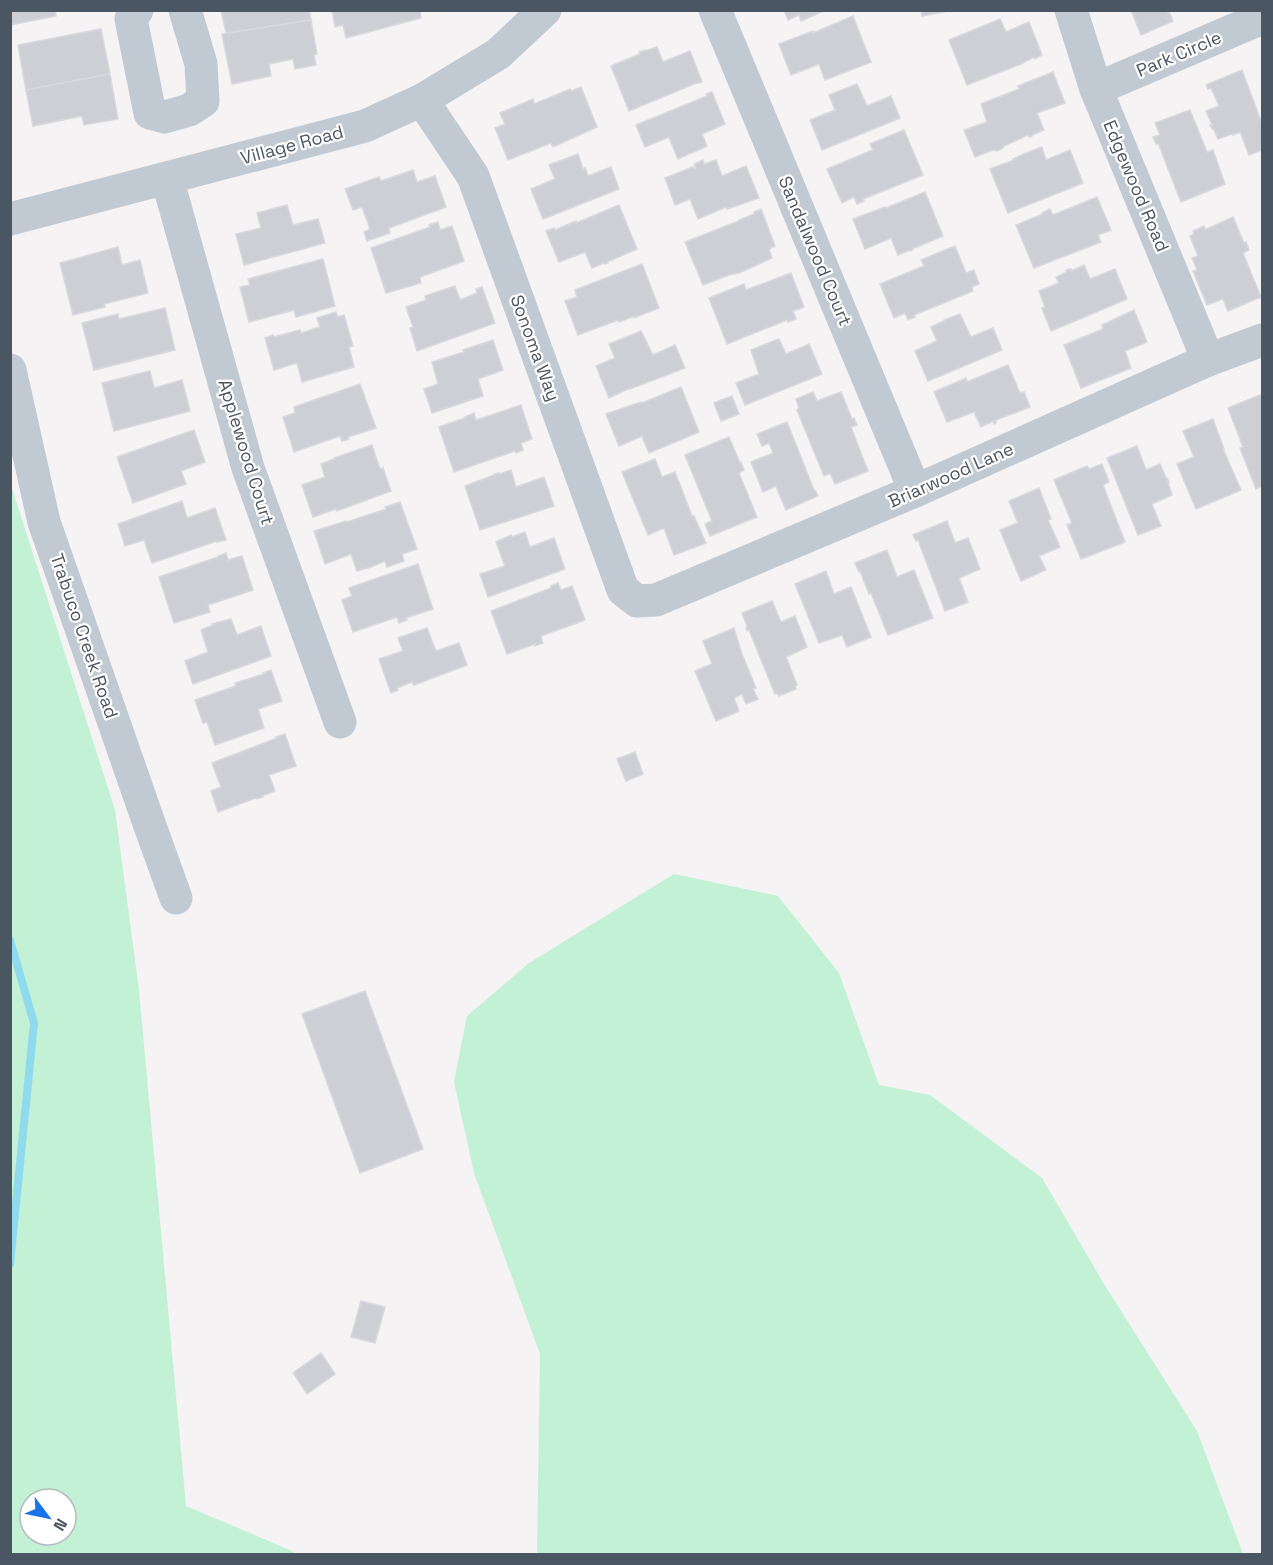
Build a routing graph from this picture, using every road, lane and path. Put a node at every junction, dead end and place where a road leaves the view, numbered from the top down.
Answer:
1 (137, 10) edge
2 (185, 10) edge
3 (546, 10) edge
4 (715, 10) edge
5 (1071, 10) edge
6 (1263, 18) edge
7 (1096, 89) junction
8 (422, 100) junction
9 (167, 178) junction
10 (10, 219) edge
11 (1263, 340) edge
12 (1208, 360) junction
13 (10, 370) edge
14 (915, 491) junction
15 (637, 601) joint
16 (340, 722) dead end
17 (176, 898) dead end

1 - 2 street
3 - 8 street, Village Road
4 - 14 street, Sandalwood Court
5 - 7 street, Edgewood Road
6 - 7 street, Park Circle
7 - 12 street, Edgewood Road
8 - 9 street, Village Road
8 - 15 street, Sonoma Way
9 - 10 street, Village Road
9 - 16 street, Applewood Court
11 - 12 street, Briarwood Lane
12 - 14 street, Briarwood Lane
13 - 17 street, Trabuco Creek Road
14 - 15 street, Briarwood Lane

